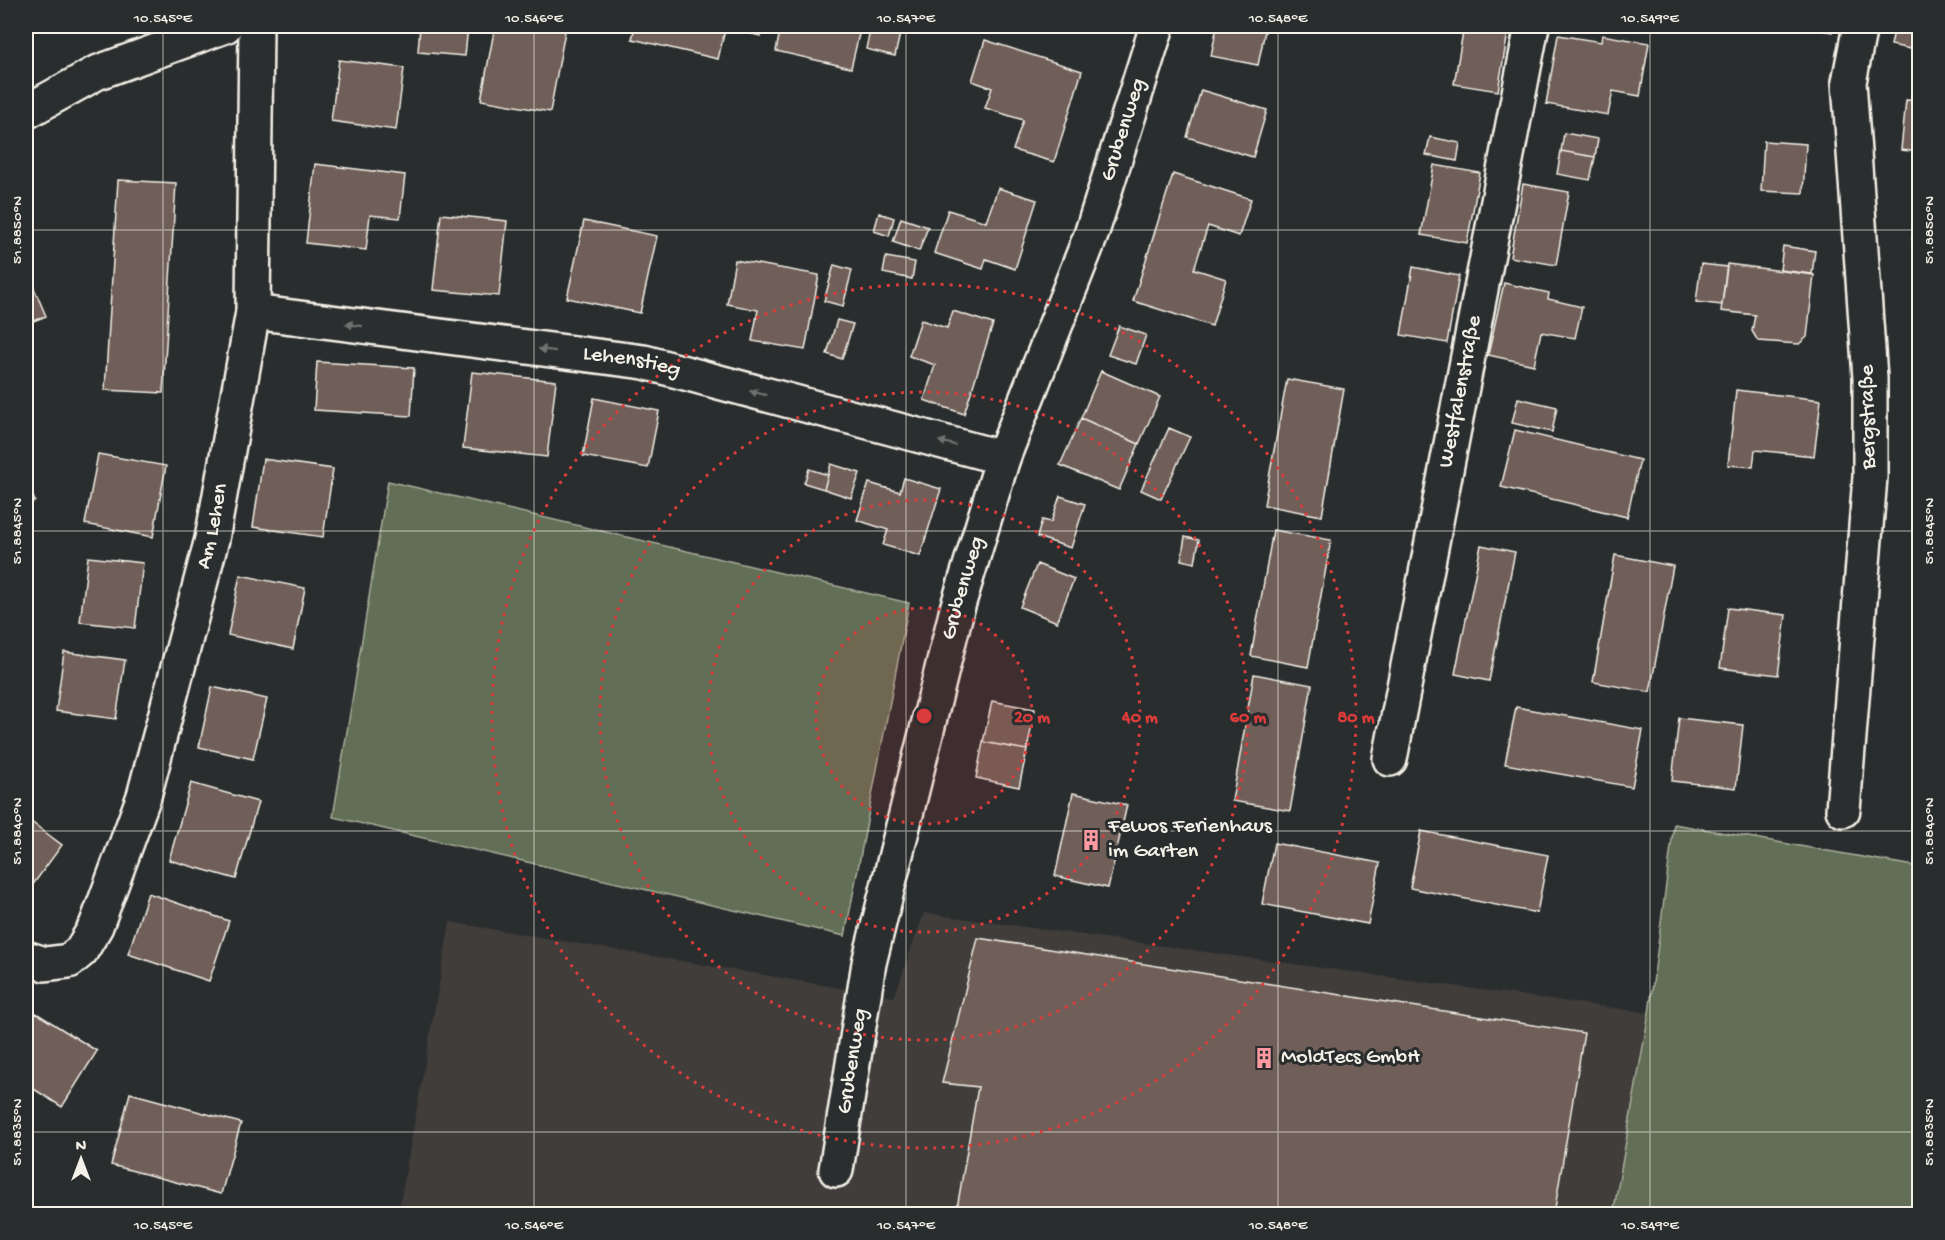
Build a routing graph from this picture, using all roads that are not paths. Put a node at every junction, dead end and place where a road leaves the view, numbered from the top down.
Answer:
1 (225, 26) edge
2 (256, 26) edge
3 (1157, 26) edge
4 (1532, 26) edge
5 (1860, 26) edge
6 (26, 112) edge
7 (253, 312) junction
8 (1003, 458) junction
9 (1390, 759) dead end
10 (1843, 810) dead end
11 (26, 958) edge
12 (836, 1170) dead end

1 - 6 street
2 - 7 street, Am Lehen
3 - 8 street, Grubenweg
4 - 9 street, Westfalenstraße
5 - 10 street, Bergstraße
8 -> 7 street, Lehenstieg
7 - 11 street, Am Lehen
8 - 12 street, Grubenweg

